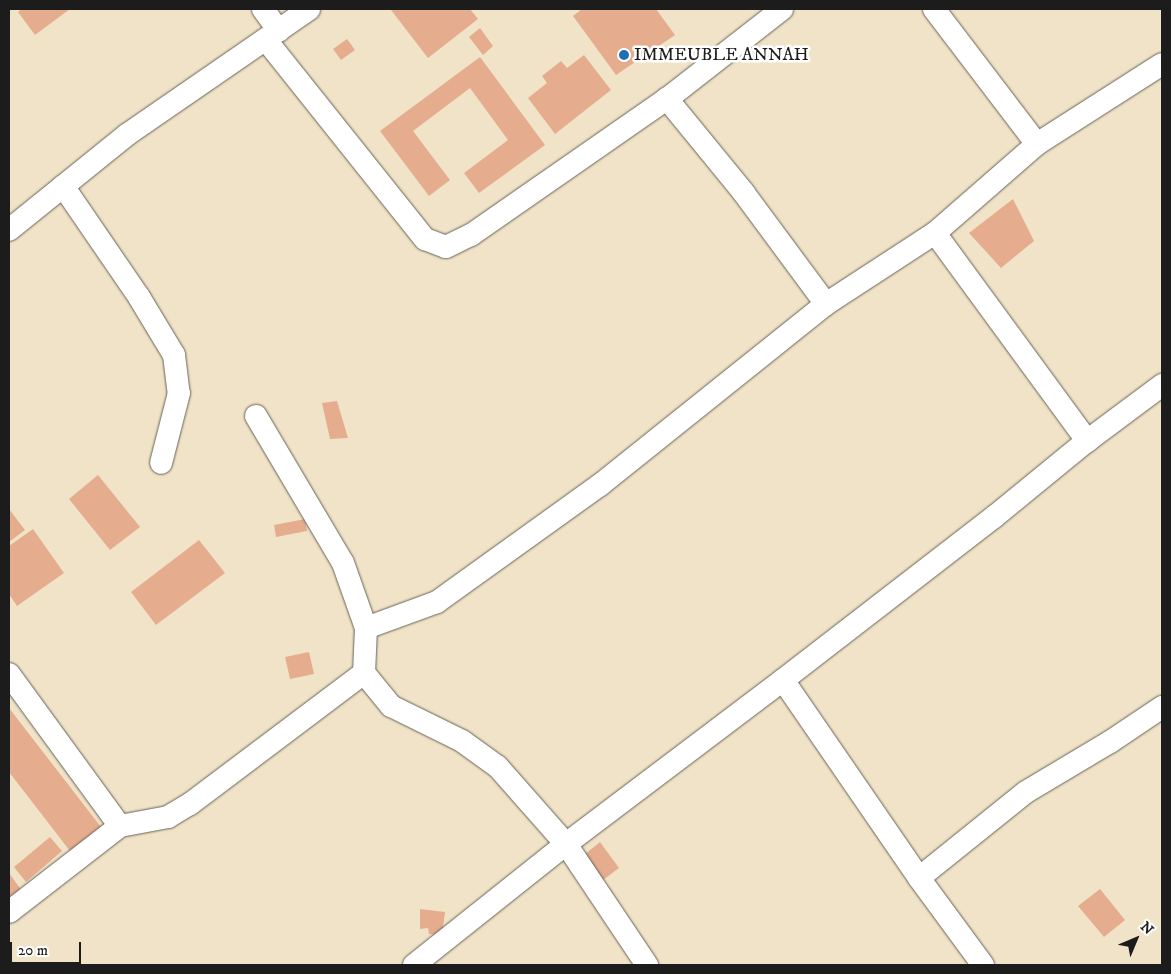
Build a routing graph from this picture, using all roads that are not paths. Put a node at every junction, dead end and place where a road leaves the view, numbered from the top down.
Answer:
1 (264, 9) edge
2 (309, 9) edge
3 (782, 9) edge
4 (934, 9) edge
5 (273, 35) junction
6 (1162, 64) edge
7 (667, 99) junction
8 (1037, 144) junction
9 (63, 186) junction
10 (9, 230) edge
11 (935, 232) junction
12 (826, 304) junction
13 (1162, 385) edge
14 (256, 416) dead end
15 (1087, 441) junction
16 (161, 463) dead end
17 (366, 628) junction
18 (364, 673) junction
19 (9, 674) edge
20 (783, 680) junction
21 (1162, 706) edge
22 (120, 826) junction
23 (566, 844) junction
24 (919, 878) junction
25 (9, 912) edge
26 (414, 965) edge
27 (647, 965) edge
28 (982, 965) edge

1 - 5 street
2 - 5 street
3 - 7 street
4 - 8 street
5 - 7 street
5 - 9 street
6 - 8 street
7 - 12 street
8 - 11 street
9 - 10 street
9 - 16 street
11 - 12 street
11 - 15 street
12 - 17 street
13 - 15 street
14 - 17 street
15 - 20 street
17 - 18 street
18 - 22 street
18 - 23 street
19 - 22 street
20 - 23 street
20 - 24 street
21 - 24 street
22 - 25 street
23 - 26 street
23 - 27 street
24 - 28 street

